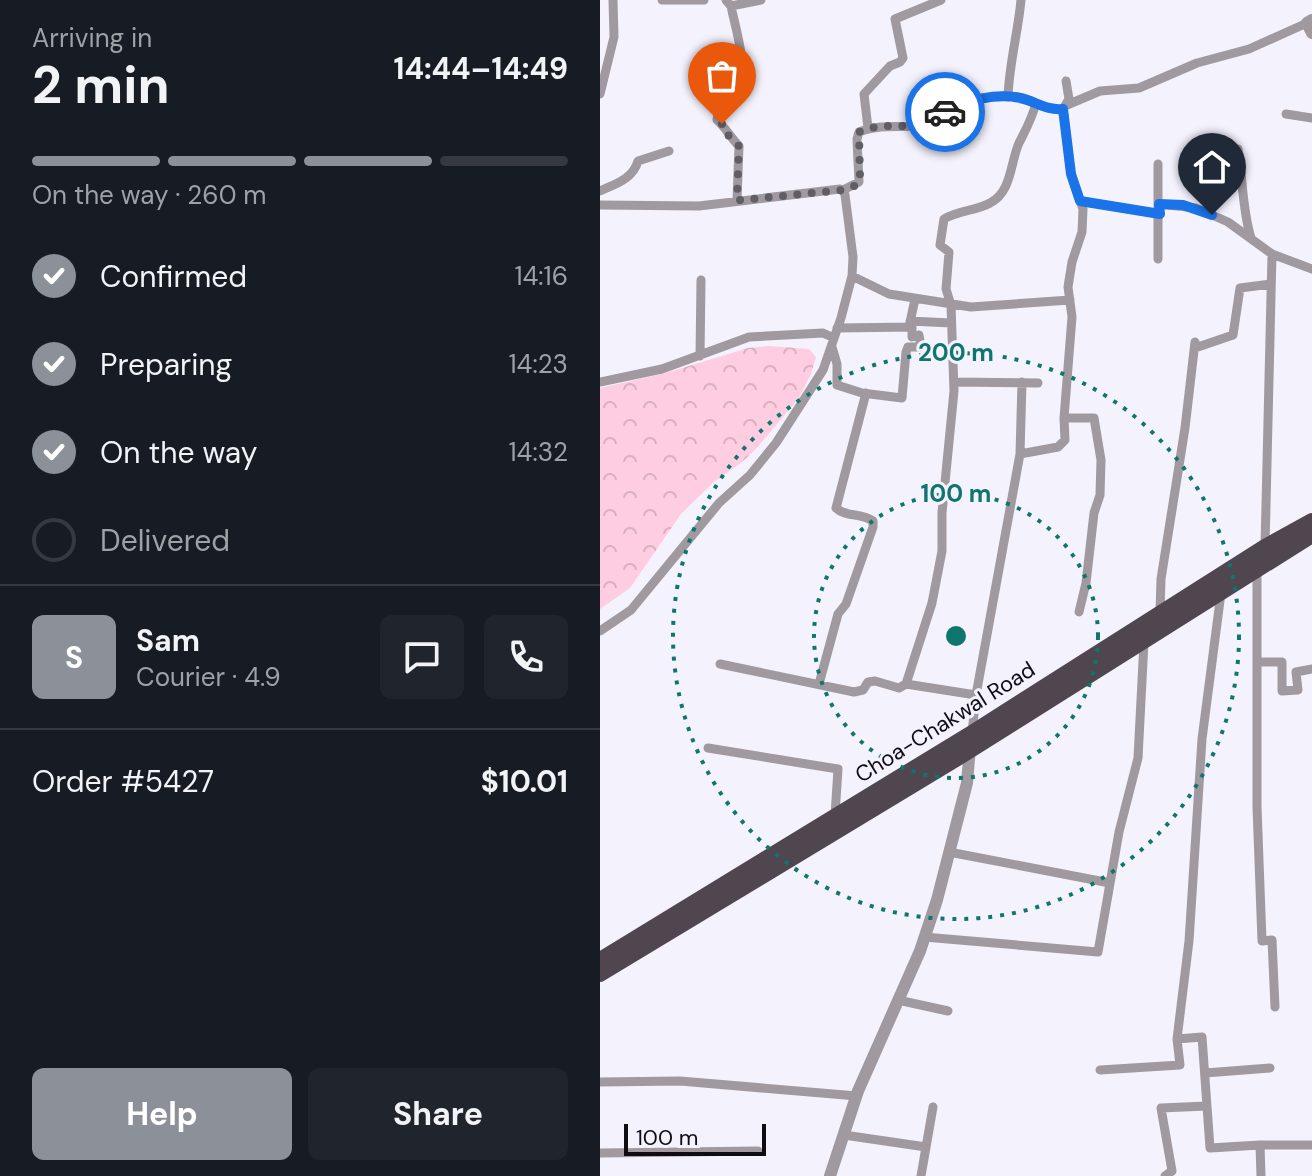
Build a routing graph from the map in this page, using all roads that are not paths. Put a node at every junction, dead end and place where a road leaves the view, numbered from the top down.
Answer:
1 (613, 0) edge
2 (662, 0) edge
3 (704, 0) edge
4 (761, 0) edge
5 (941, 0) edge
6 (1021, 0) edge
7 (728, 3) edge
8 (1310, 25) edge
9 (1066, 81) dead end
10 (601, 91) edge
11 (1008, 97) junction
12 (1036, 103) junction
13 (1065, 107) junction
14 (1286, 114) dead end
15 (1312, 118) edge
16 (868, 128) junction
17 (1238, 149) dead end
18 (669, 151) dead end
19 (1158, 164) dead end
20 (843, 190) junction
21 (600, 191) edge
22 (737, 200) junction
23 (1080, 201) junction
24 (600, 205) edge
25 (1160, 209) junction
26 (1251, 238) junction
27 (1272, 254) junction
28 (1158, 259) dead end
29 (1312, 269) edge
30 (852, 276) junction
31 (701, 280) dead end
32 (1271, 284) junction
33 (915, 299) junction
34 (1070, 300) junction
35 (951, 305) junction
36 (951, 323) junction
37 (909, 324) junction
38 (834, 337) junction
39 (700, 356) junction
40 (600, 382) edge
41 (954, 382) junction
42 (1022, 382) junction
43 (1038, 383) dead end
44 (866, 393) junction
45 (1064, 418) junction
46 (1020, 454) junction
47 (1312, 521) edge
48 (1312, 535) edge
49 (1265, 547) junction
50 (1257, 570) junction
51 (1221, 593) junction
52 (1079, 612) dead end
53 (1160, 612) junction
54 (600, 631) edge
55 (1144, 642) junction
56 (1258, 662) junction
57 (720, 664) dead end
58 (1312, 669) edge
59 (819, 684) junction
60 (906, 684) junction
61 (976, 695) junction
62 (972, 733) junction
63 (708, 748) dead end
64 (970, 750) junction
65 (835, 815) junction
66 (949, 852) junction
67 (1110, 883) junction
68 (924, 937) junction
69 (600, 960) edge
70 (600, 974) edge
71 (898, 1000) junction
72 (1275, 1007) dead end
73 (948, 1011) dead end
74 (1177, 1039) junction
75 (1270, 1068) dead end
76 (1100, 1070) dead end
77 (1205, 1073) junction
78 (600, 1082) edge
79 (857, 1096) junction
80 (1207, 1106) junction
81 (933, 1107) dead end
82 (844, 1135) junction
83 (1260, 1145) junction
84 (1312, 1145) edge
85 (926, 1147) junction
86 (758, 1151) dead end
87 (600, 1153) edge
88 (830, 1176) edge
89 (921, 1176) edge
90 (1165, 1176) edge
91 (1261, 1176) edge

1 - 10 street
2 - 3 street
4 - 7 street
5 - 16 street
6 - 11 street
7 - 22 street
8 - 13 street
9 - 13 street
11 - 12 street
11 - 16 street
12 - 13 street
12 - 35 street
13 - 23 street
14 - 15 street
16 - 20 street
17 - 26 street
18 - 21 street
19 - 25 street
20 - 22 street
20 - 30 street
22 - 24 street
23 - 25 street
23 - 34 street
25 - 26 street
25 - 28 street
26 - 27 street
27 - 29 street
27 - 32 street
30 - 33 street
30 - 38 street
31 - 39 street
32 - 49 street
32 - 53 street
33 - 35 street
33 - 37 street
34 - 35 street
34 - 45 street
35 - 36 street
36 - 37 street
36 - 41 street
37 - 38 street
37 - 44 street
38 - 39 street
38 - 44 street
38 - 54 street
39 - 40 street
41 - 42 street
41 - 60 street
42 - 43 street
42 - 46 street
44 - 59 street
45 - 46 street
45 - 52 street
46 - 61 street
47 - 49 highway, Choa-Chakwal Road
48 - 50 highway
49 - 53 highway, Choa-Chakwal Road
50 - 51 highway
50 - 56 street
51 - 55 highway
51 - 74 street
53 - 62 highway, Choa-Chakwal Road
55 - 64 highway
55 - 67 street
56 - 58 street
56 - 72 street
57 - 59 street
59 - 60 street
60 - 61 street
61 - 62 street
62 - 64 street
62 - 65 highway, Choa-Chakwal Road
63 - 65 street
64 - 66 street
64 - 70 highway
65 - 69 highway, Choa-Chakwal Road
66 - 67 street
66 - 68 street
67 - 68 street
68 - 71 street
71 - 73 street
71 - 79 street
74 - 76 street
74 - 77 street
75 - 77 street
77 - 80 street
78 - 79 street
79 - 82 street
80 - 83 street
80 - 90 street
81 - 85 street
82 - 85 street
82 - 88 street
83 - 84 street
83 - 91 street
85 - 89 street
86 - 87 street

